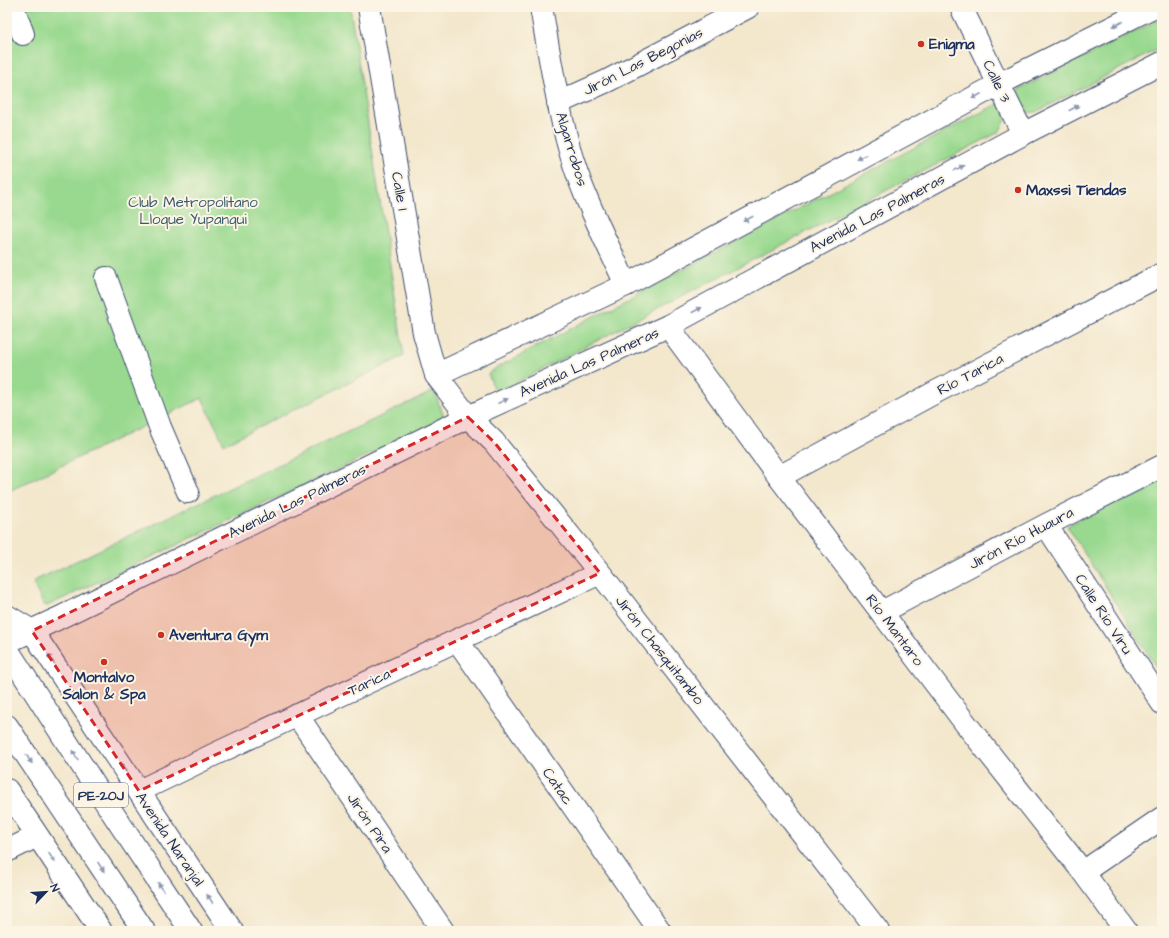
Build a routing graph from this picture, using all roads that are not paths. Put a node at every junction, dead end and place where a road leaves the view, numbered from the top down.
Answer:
1 (13, 7) edge
2 (370, 7) edge
3 (541, 7) edge
4 (961, 7) edge
5 (1153, 7) edge
6 (743, 8) edge
7 (23, 34) dead end
8 (1162, 63) edge
9 (999, 84) junction
10 (558, 104) junction
11 (1023, 134) junction
12 (1162, 274) edge
13 (106, 278) dead end
14 (626, 285) junction
15 (668, 326) junction
16 (436, 375) junction
17 (468, 417) junction
18 (1162, 466) edge
19 (779, 477) junction
20 (188, 492) dead end
21 (1046, 525) junction
22 (600, 573) junction
23 (882, 612) junction
24 (7, 616) edge
25 (32, 631) junction
26 (457, 640) junction
27 (7, 642) edge
28 (7, 649) edge
29 (1162, 703) edge
30 (297, 715) junction
31 (7, 726) edge
32 (7, 790) edge
33 (139, 792) junction
34 (1162, 818) edge
35 (37, 836) junction
36 (7, 851) edge
37 (1083, 872) junction
38 (101, 931) edge
39 (144, 931) edge
40 (191, 931) edge
41 (232, 931) edge
42 (443, 931) edge
43 (660, 931) edge
44 (878, 931) edge
45 (1126, 931) edge

1 - 7 main road
2 - 16 main road, Calle 1
3 - 10 main road, Algarrobos
4 - 9 main road, Calle 3
5 -> 9 main road
6 - 10 main road, Jirón Las Begonias
11 -> 8 main road, Avenida Las Palmeras
9 - 11 main road, Calle 3
9 -> 14 main road
10 - 14 main road, Algarrobos
15 -> 11 main road, Avenida Las Palmeras
12 - 19 main road, Río Tarica
13 - 20 main road
14 - 16 main road
17 -> 15 main road, Avenida Las Palmeras
15 - 19 main road, Río Mantaro
16 - 17 main road, Jirón Chasquitambo
17 - 22 main road, Jirón Chasquitambo
17 - 25 main road, Avenida Las Palmeras
18 - 21 main road, Jirón Río Huaura
19 - 23 main road, Río Mantaro
21 - 23 main road, Jirón Río Huaura
21 - 29 main road, Calle Río Viru
22 - 26 main road, Tarica
22 - 44 main road, Jirón Chasquitambo
23 - 37 main road, Río Mantaro
24 - 25 main road, Avenida Naranjal
25 - 27 main road, Avenida Las Palmeras
33 -> 25 main road, Avenida Naranjal
26 - 30 main road, Tarica
26 - 43 main road, Catac
40 -> 28 main road, PE-20J
30 - 33 main road, Tarica
30 - 42 main road, Jirón Pira
31 -> 39 main road, PE-20J
32 - 35 main road
41 -> 33 main road, Avenida Naranjal
34 - 37 main road
35 - 36 main road
35 -> 38 main road
37 - 45 main road, Río Mantaro

